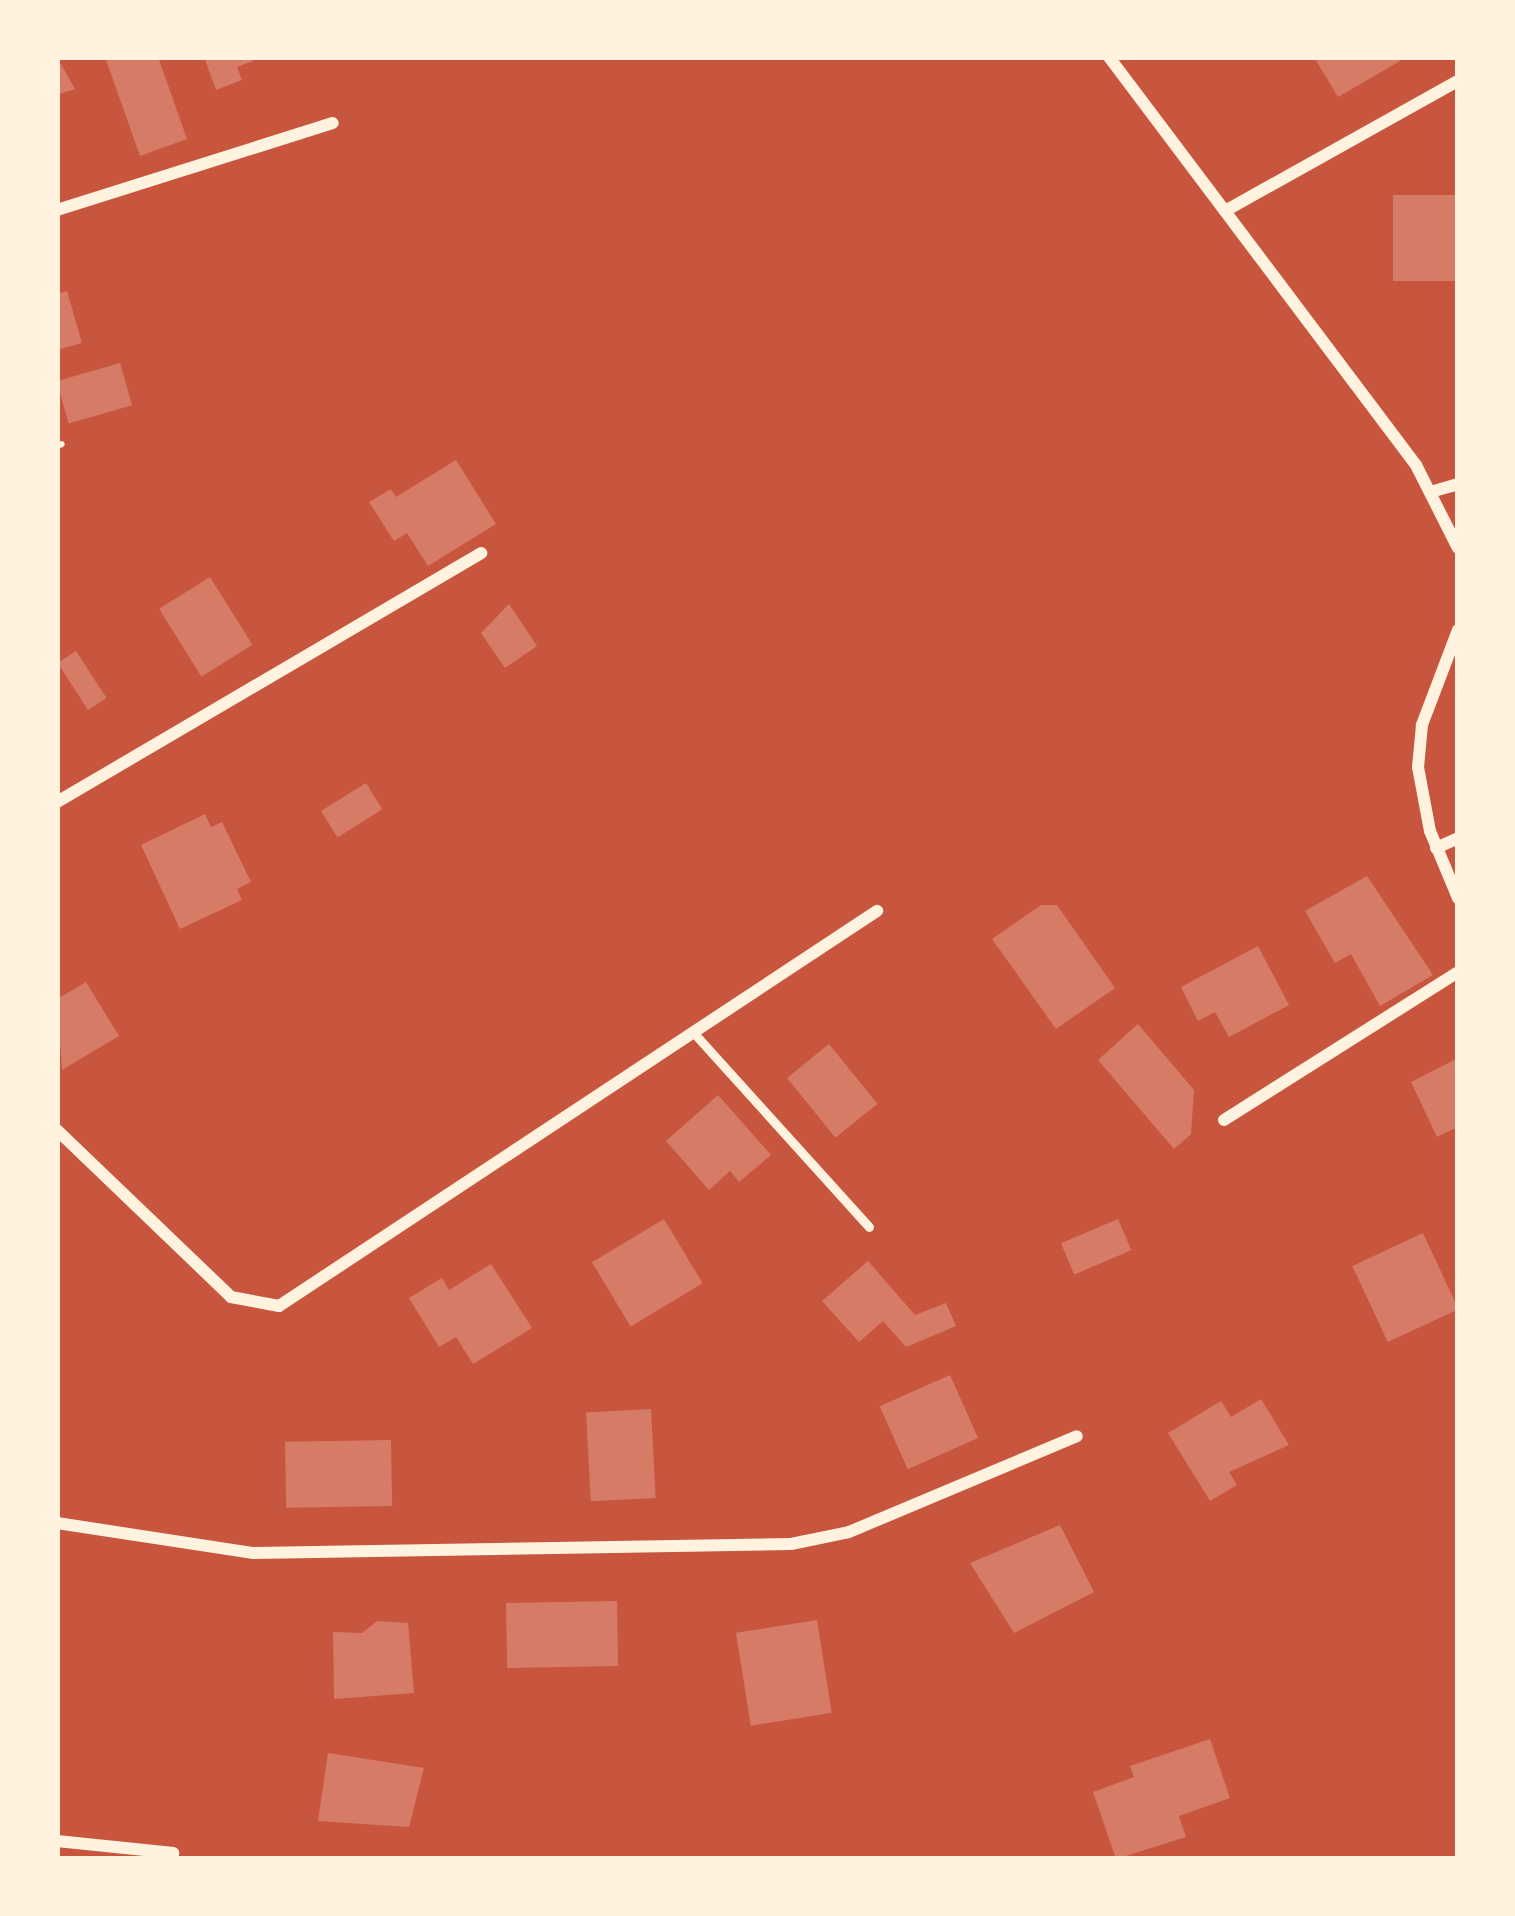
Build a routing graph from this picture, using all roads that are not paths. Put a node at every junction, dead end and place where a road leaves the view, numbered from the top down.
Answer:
1 (1109, 57) edge
2 (1458, 81) edge
3 (333, 123) dead end
4 (57, 210) edge
5 (1225, 211) junction
6 (1458, 484) edge
7 (1434, 491) junction
8 (1458, 548) edge
9 (481, 553) dead end
10 (1458, 630) edge
11 (57, 802) edge
12 (1458, 838) edge
13 (1436, 848) junction
14 (1458, 898) edge
15 (877, 911) dead end
16 (1458, 972) edge
17 (692, 1031) junction
18 (1224, 1120) dead end
19 (57, 1130) edge
20 (869, 1227) dead end
21 (1077, 1436) dead end
22 (57, 1523) edge
23 (57, 1841) edge
24 (173, 1852) dead end

1 - 5 street
2 - 5 street
3 - 4 street
5 - 7 street
6 - 7 street
7 - 8 street
9 - 11 street
10 - 13 street
12 - 13 street
13 - 14 street
15 - 17 street
16 - 18 street
17 - 19 street
17 - 20 lane
21 - 22 street
23 - 24 street

